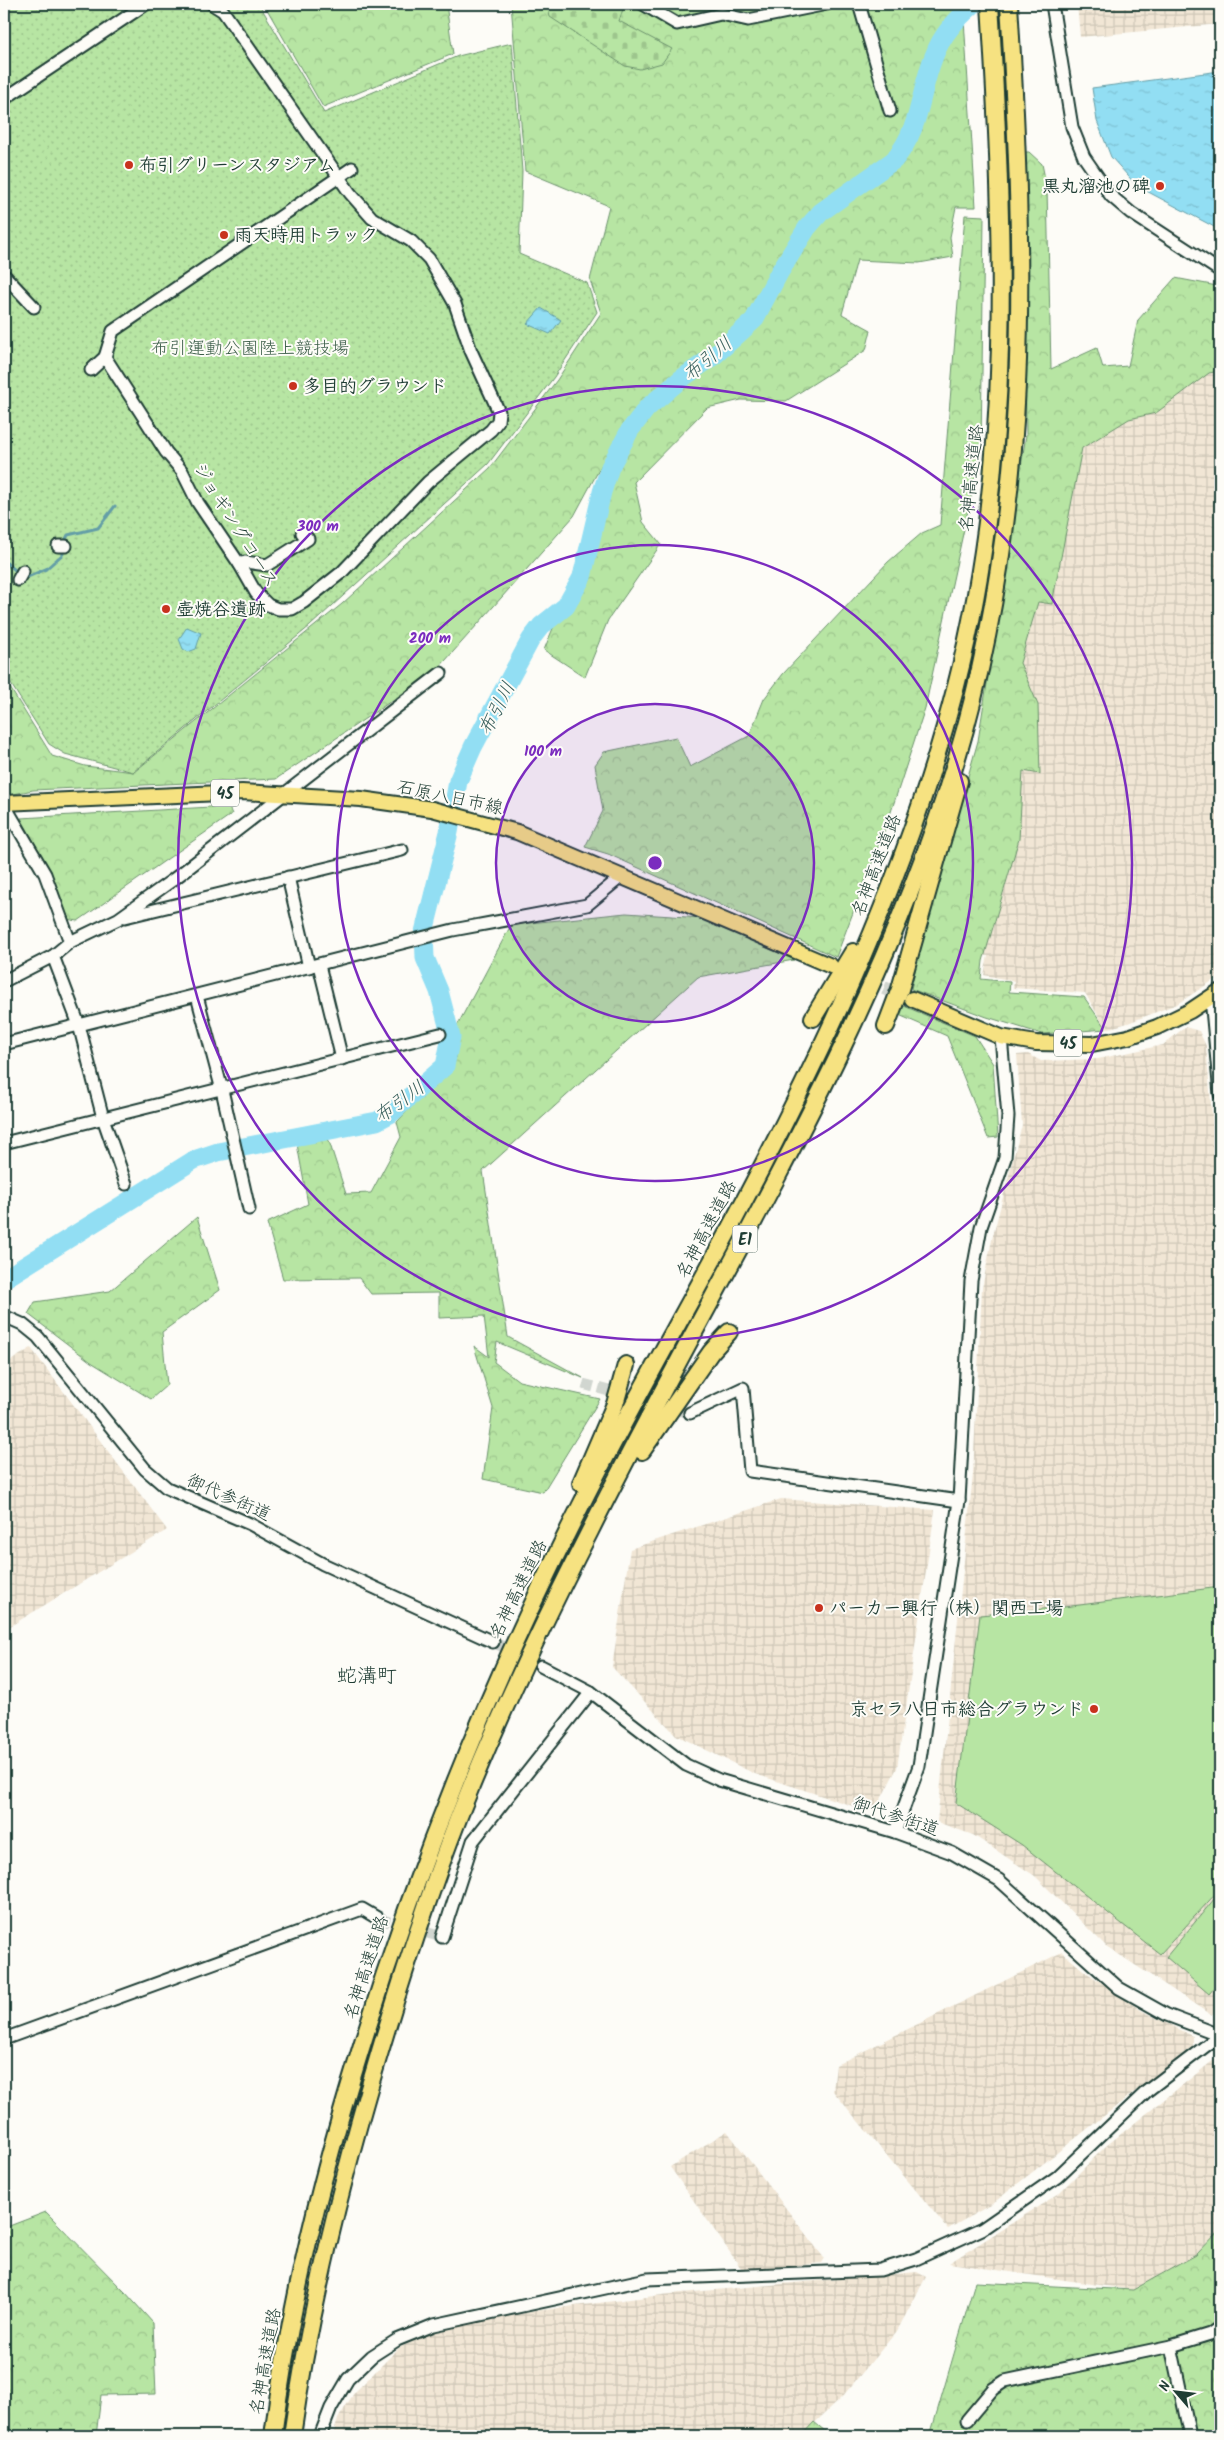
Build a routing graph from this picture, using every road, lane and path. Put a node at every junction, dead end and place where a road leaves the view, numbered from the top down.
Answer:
1 (146, 4) edge
2 (212, 4) edge
3 (643, 4) edge
4 (827, 4) edge
5 (859, 4) edge
6 (1008, 4) edge
7 (1052, 4) edge
8 (990, 6) edge
9 (4, 99) edge
10 (890, 111) dead end
11 (352, 168) dead end
12 (339, 176) junction
13 (1220, 271) edge
14 (4, 275) edge
15 (34, 307) dead end
16 (105, 357) junction
17 (91, 370) dead end
18 (302, 533) dead end
19 (240, 565) junction
20 (999, 578) junction
21 (441, 673) dead end
22 (283, 794) junction
23 (4, 804) edge
24 (402, 850) dead end
25 (622, 876) junction
26 (288, 878) junction
27 (118, 918) junction
28 (878, 919) junction
29 (70, 942) junction
30 (53, 956) junction
31 (314, 966) junction
32 (831, 966) tunnel mouth
33 (4, 981) edge
34 (1216, 994) edge
35 (197, 996) junction
36 (912, 1000) tunnel mouth
37 (813, 1018) dead end
38 (79, 1024) junction
39 (886, 1026) dead end
40 (440, 1034) dead end
41 (1001, 1037) junction
42 (4, 1044) edge
43 (342, 1059) junction
44 (222, 1090) junction
45 (1220, 1094) edge
46 (103, 1118) junction
47 (4, 1143) edge
48 (126, 1184) dead end
49 (249, 1209) dead end
50 (4, 1316) edge
51 (729, 1332) dead end
52 (626, 1365) dead end
53 (690, 1413) tunnel mouth
54 (959, 1501) junction
55 (590, 1530) junction
56 (519, 1630) junction
57 (494, 1642) tunnel mouth
58 (541, 1666) tunnel mouth
59 (591, 1692) junction
60 (895, 1832) junction
61 (379, 1919) tunnel mouth
62 (442, 1937) dead end
63 (1220, 2035) edge
64 (4, 2039) edge
65 (1220, 2327) edge
66 (1171, 2346) junction
67 (967, 2420) dead end
68 (273, 2436) edge
69 (292, 2436) edge
70 (320, 2436) edge
71 (1190, 2436) edge

1 - 9 street
2 - 12 street, ジョギングコース
3 - 4 street
5 - 10 street
6 - 20 highway, E1
7 - 13 street
8 - 28 highway, 名神高速道路 / E1
11 - 12 street
12 - 16 street
12 - 19 street, ジョギングコース
14 - 15 street
16 - 17 street
16 - 19 street, ジョギングコース
18 - 19 street
20 - 39 highway
20 - 55 highway, E1
21 - 22 street
22 - 23 main road, 石原八日市線 / 45
22 - 25 main road, 石原八日市線 / 45
22 - 27 street
23 - 29 street
24 - 26 street
25 - 31 street
25 - 32 main road, 石原八日市線 / 45
26 - 27 street
26 - 31 street
27 - 29 street
28 - 37 highway
28 - 56 highway, 名神高速道路 / E1
29 - 30 street
30 - 33 street
30 - 38 street
31 - 35 street
31 - 43 street
34 - 41 main road, 45
34 - 45 street
35 - 38 street
35 - 44 street
36 - 41 main road, 45
38 - 42 street
38 - 46 street
40 - 43 street
41 - 54 street
43 - 44 street
44 - 46 street
44 - 49 street
46 - 47 street
46 - 48 street
50 - 57 street, 御代参街道
51 - 55 highway
52 - 56 highway
53 - 54 street
54 - 60 street
55 - 69 highway, E1
56 - 68 highway, 名神高速道路 / E1
58 - 59 street, 御代参街道
59 - 60 street, 御代参街道
59 - 62 street
60 - 63 street, 御代参街道
61 - 64 street
63 - 70 street
65 - 66 street
66 - 67 street
66 - 71 street

